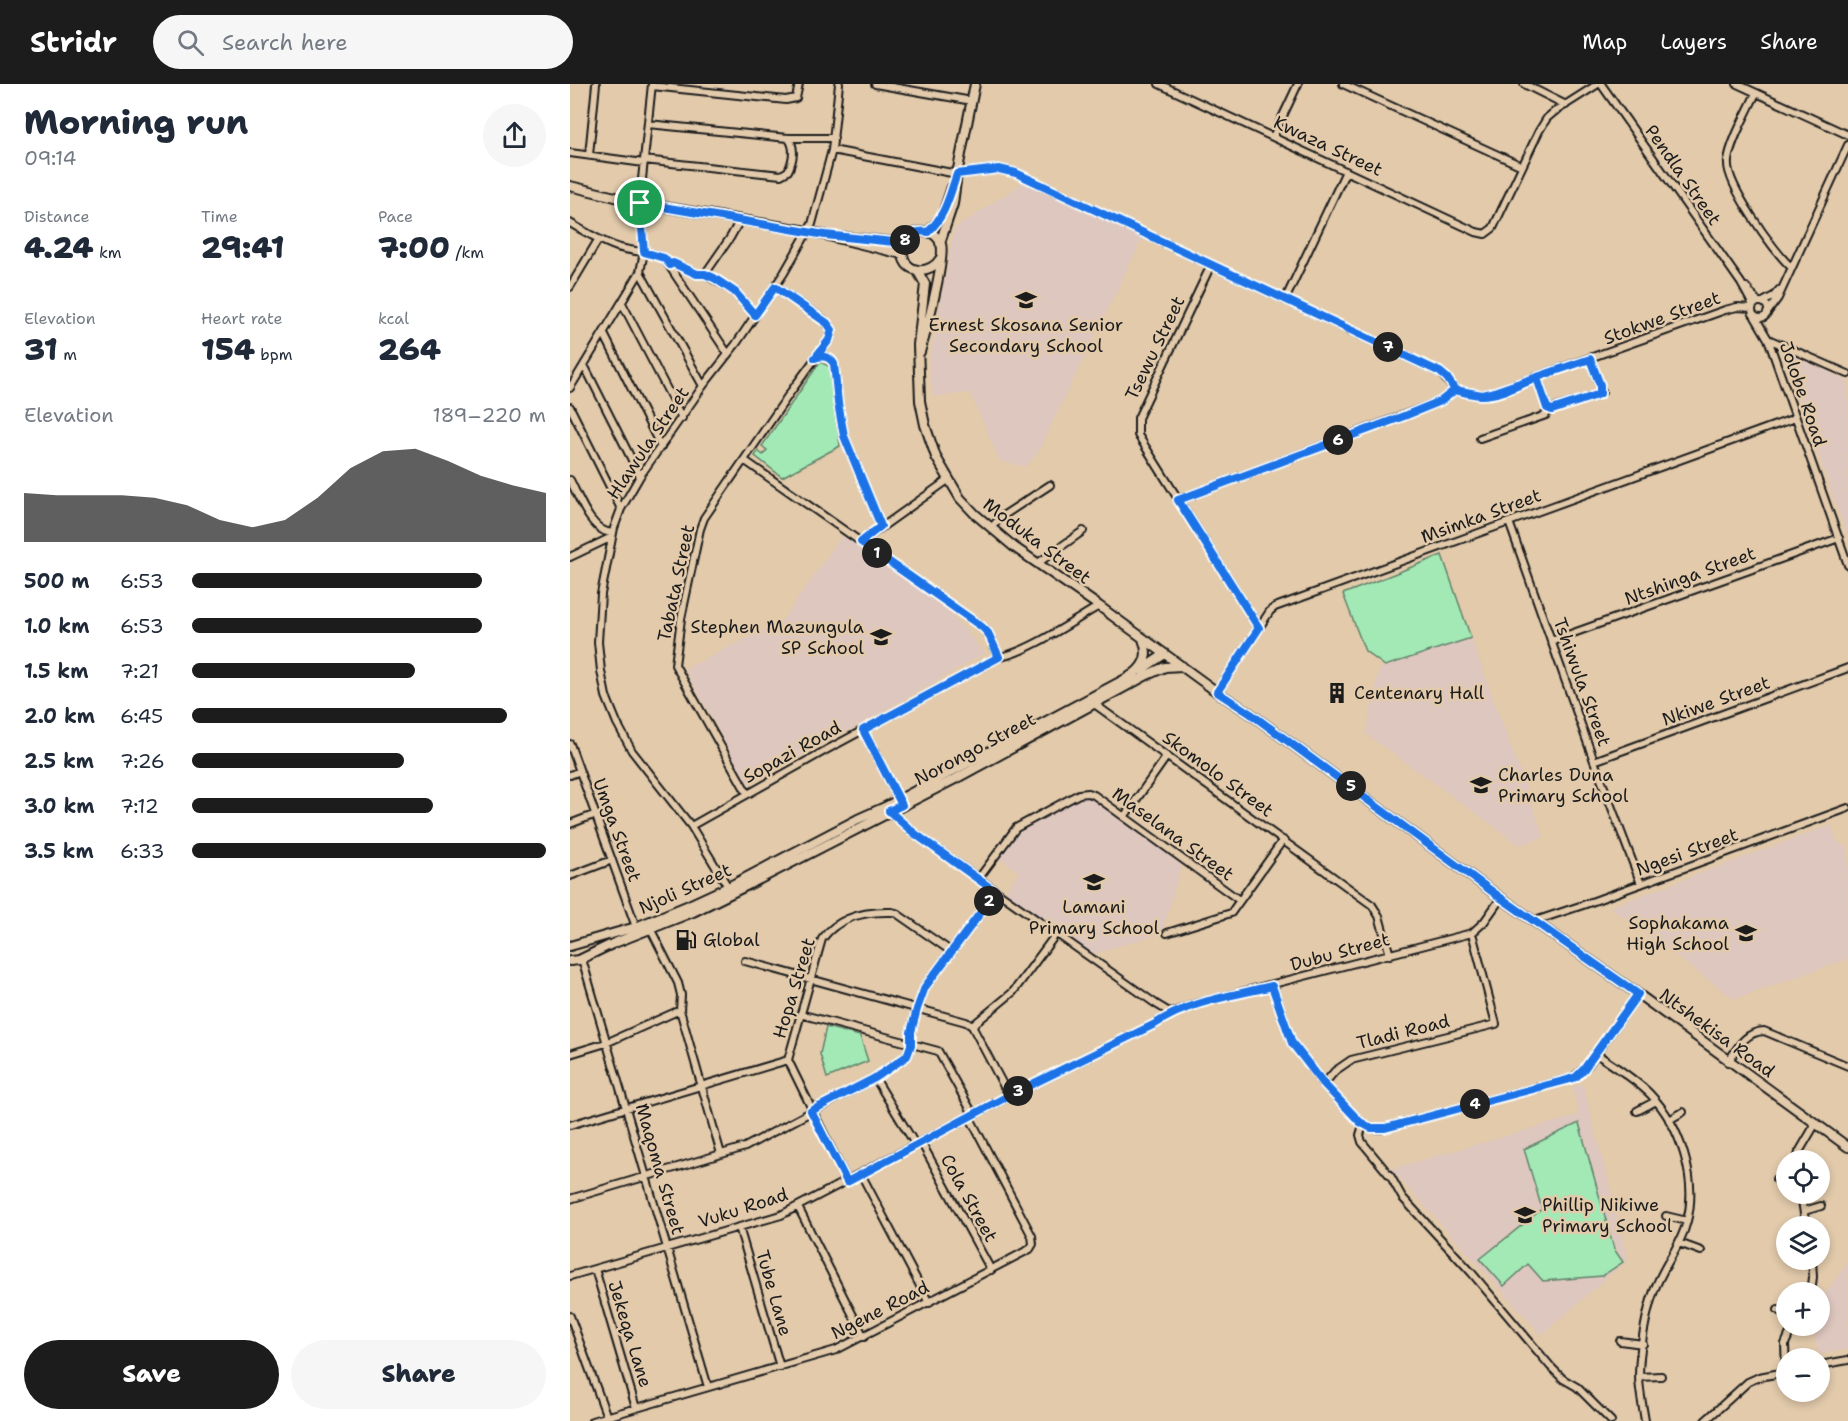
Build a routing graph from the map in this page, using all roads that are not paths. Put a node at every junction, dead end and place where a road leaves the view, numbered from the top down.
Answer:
1 (596, 84) edge
2 (799, 84) edge
3 (840, 84) edge
4 (874, 84) edge
5 (975, 84) edge
6 (1159, 84) edge
7 (1299, 84) edge
8 (1343, 84) edge
9 (1524, 84) edge
10 (1600, 84) edge
11 (1737, 84) edge
12 (652, 85) edge
13 (1756, 93) junction
14 (972, 101) junction
15 (1566, 105) junction
16 (648, 124) junction
17 (1848, 135) edge
18 (1273, 137) junction
19 (788, 138) junction
20 (834, 138) junction
21 (1848, 145) edge
22 (832, 150) junction
23 (570, 153) edge
24 (589, 155) junction
25 (644, 162) junction
26 (1522, 166) junction
27 (1346, 171) junction
28 (957, 174) junction
29 (570, 186) edge
30 (640, 203) junction
31 (740, 220) junction
32 (570, 223) edge
33 (808, 231) junction
34 (928, 232) junction
35 (825, 235) junction
36 (598, 240) junction
37 (904, 243) junction
38 (940, 243) junction
39 (644, 252) junction
40 (902, 254) junction
41 (940, 259) junction
42 (670, 265) junction
43 (1211, 265) junction
44 (1791, 267) junction
45 (916, 270) junction
46 (640, 272) junction
47 (705, 274) junction
48 (1783, 284) junction
49 (570, 287) edge
50 (775, 287) junction
51 (1285, 300) junction
52 (622, 303) junction
53 (1757, 304) junction
54 (1767, 314) junction
55 (755, 315) junction
56 (1755, 317) junction
57 (604, 334) junction
58 (1767, 337) junction
59 (728, 354) junction
60 (815, 358) junction
61 (918, 359) junction
62 (1590, 359) junction
63 (585, 365) junction
64 (1848, 374) edge
65 (1537, 378) junction
66 (703, 386) junction
67 (570, 388) edge
68 (1455, 390) junction
69 (570, 407) edge
70 (1548, 410) junction
71 (682, 418) junction
72 (1795, 418) junction
73 (1480, 438) dead end
74 (661, 447) junction
75 (744, 460) junction
76 (640, 476) junction
77 (570, 480) edge
78 (948, 480) junction
79 (1050, 485) dead end
80 (1178, 500) junction
81 (621, 509) junction
82 (1509, 522) junction
83 (881, 526) junction
84 (991, 528) junction
85 (1083, 531) dead end
86 (612, 535) junction
87 (1839, 538) junction
88 (861, 542) junction
89 (571, 555) edge
90 (1038, 563) junction
91 (1848, 565) edge
92 (1099, 606) junction
93 (1259, 628) junction
94 (1142, 638) junction
95 (1551, 641) junction
96 (1165, 654) junction
97 (999, 657) junction
98 (1182, 666) junction
99 (1848, 668) edge
100 (1140, 670) junction
101 (1217, 692) junction
102 (1093, 703) junction
103 (863, 730) junction
104 (570, 744) edge
105 (1167, 756) junction
106 (1594, 761) junction
107 (580, 771) junction
108 (570, 775) edge
109 (747, 793) junction
110 (900, 802) junction
111 (1848, 808) edge
112 (887, 809) junction
113 (596, 814) junction
114 (1124, 817) junction
115 (570, 824) edge
116 (691, 826) junction
117 (1283, 840) junction
118 (612, 860) junction
119 (570, 876) edge
120 (979, 878) junction
121 (749, 881) junction
122 (1641, 884) junction
123 (728, 887) junction
124 (996, 892) junction
125 (1501, 898) junction
126 (1239, 900) junction
127 (1535, 921) junction
128 (636, 927) junction
129 (651, 930) junction
130 (1167, 933) dead end
131 (1472, 933) junction
132 (1056, 934) junction
133 (574, 943) edge
134 (952, 952) junction
135 (1390, 955) junction
136 (576, 959) edge
137 (745, 961) dead end
138 (810, 979) junction
139 (1272, 986) junction
140 (1638, 994) junction
141 (917, 1009) junction
142 (680, 1010) junction
143 (1171, 1013) junction
144 (800, 1014) junction
145 (972, 1026) junction
146 (606, 1043) junction
147 (911, 1045) junction
148 (1595, 1053) junction
149 (570, 1054) edge
150 (788, 1060) junction
151 (1728, 1062) junction
152 (1848, 1066) edge
153 (875, 1078) junction
154 (1324, 1084) junction
155 (701, 1086) junction
156 (1008, 1096) junction
157 (1656, 1101) junction
158 (627, 1110) junction
159 (811, 1111) junction
160 (1637, 1111) dead end
161 (1683, 1113) dead end
162 (971, 1115) junction
163 (1669, 1120) junction
164 (1816, 1123) junction
165 (570, 1125) edge
166 (1363, 1125) junction
167 (918, 1143) junction
168 (1848, 1147) edge
169 (1800, 1150) edge
170 (721, 1154) junction
171 (861, 1174) junction
172 (646, 1177) junction
173 (847, 1182) junction
174 (570, 1199) edge
175 (1803, 1204) edge
176 (1821, 1206) dead end
177 (798, 1207) junction
178 (1804, 1211) junction
179 (1666, 1216) dead end
180 (1805, 1216) edge
181 (1687, 1221) junction
182 (739, 1227) junction
183 (1679, 1243) junction
184 (667, 1248) junction
185 (1701, 1251) dead end
186 (595, 1269) junction
187 (991, 1270) junction
188 (570, 1276) edge
189 (928, 1303) junction
190 (570, 1316) edge
191 (864, 1337) junction
192 (1620, 1341) dead end
193 (1643, 1344) junction
194 (1848, 1360) edge
195 (1830, 1363) edge
196 (780, 1367) junction
197 (1776, 1374) edge
198 (1661, 1376) dead end
199 (1639, 1377) junction
200 (708, 1387) junction
201 (636, 1408) junction
202 (607, 1417) junction
203 (592, 1421) edge
204 (1611, 1421) edge
205 (1646, 1421) edge
206 (1705, 1421) edge

1 - 24 street
2 - 12 street
3 - 20 street, Hlawula Street
4 - 14 street
5 - 14 street
6 - 18 street, Kwaza Street
7 - 18 street
8 - 26 street
9 - 15 street
10 - 15 street
10 - 53 street, Pendla Street
11 - 13 street
12 - 16 street
13 - 17 street
13 - 44 street, Pendla Street
14 - 28 street
15 - 26 street
16 - 19 street
16 - 25 street
18 - 27 street, Kwaza Street
19 - 20 street
19 - 25 street
20 - 22 street, Hlawula Street
21 - 44 street
22 - 28 street
22 - 33 street, Hlawula Street
23 - 24 street
24 - 25 street
25 - 30 street
26 - 27 street, Kwaza Street
27 - 51 street
28 - 34 street
28 - 38 street
28 - 43 street
29 - 30 street
30 - 31 street
30 - 39 street
31 - 33 street
31 - 47 street
32 - 36 street
33 - 35 street
33 - 50 street, Hlawula Street
34 - 37 street
34 - 38 street
35 - 37 street
35 - 40 street
36 - 39 street
36 - 49 street
37 - 40 street
38 - 41 street
39 - 42 street
39 - 46 street
40 - 45 street
41 - 45 street
41 - 61 street, Moduka Street
42 - 47 street
42 - 59 street
43 - 51 street
43 - 80 street, Tsewu Street
44 - 48 street
45 - 61 street, Moduka Street
46 - 52 street
46 - 66 street
47 - 55 street
48 - 53 street
48 - 54 street
50 - 55 street, Hlawula Street
50 - 60 street, Tabata Street
51 - 68 street
52 - 57 street
52 - 71 street
53 - 54 street
53 - 56 street, Jolobe Road
53 - 62 street, Stokwe Street
54 - 56 street
54 - 58 street, Jolobe Road
55 - 59 street, Hlawula Street
56 - 58 street, Jolobe Road
57 - 63 street
57 - 74 street
58 - 64 street
58 - 72 street, Jolobe Road
59 - 66 street, Hlawula Street
60 - 75 street, Tabata Street
60 - 83 street
61 - 78 street, Moduka Street
62 - 65 street, Stokwe Street
62 - 70 street
63 - 67 street
63 - 76 street
65 - 68 street, Stokwe Street
65 - 70 street
66 - 71 street, Hlawula Street
68 - 80 street
69 - 81 street
70 - 73 street
71 - 74 street, Hlawula Street
72 - 82 street, Msimka Street
72 - 87 street, Jolobe Road
74 - 76 street, Hlawula Street
75 - 88 street
75 - 109 street, Tabata Street
76 - 81 street, Hlawula Street
77 - 86 street
78 - 83 street
78 - 84 street, Moduka Street
79 - 84 street
80 - 93 street, Tsewu Street
81 - 86 street, Hlawula Street
82 - 93 street, Msimka Street
82 - 95 street, Tshiwula Street
83 - 88 street
84 - 90 street, Moduka Street
85 - 90 street
86 - 89 street
86 - 116 street, Hlawula Street
87 - 91 street, Jolobe Road
87 - 95 street, Ntshinga Street
88 - 97 street
90 - 92 street, Moduka Street
92 - 94 street, Moduka Street
92 - 97 street, Sopazi Road
93 - 101 street, Msimka Street
94 - 96 street, Moduka Street
94 - 100 street
95 - 106 street, Tshiwula Street
96 - 98 street, Moduka Street
96 - 100 street, Norongo Street
97 - 103 street, Sopazi Road
98 - 101 street, Moduka Street
98 - 102 street, Norongo Street
99 - 106 street, Nkiwe Street
100 - 110 street, Norongo Street
101 - 125 street, Ntshekisa Road
102 - 105 street, Skomolo Street
102 - 110 street, Norongo Street
103 - 109 street, Sopazi Road
103 - 110 street
104 - 107 street, Umga Street
105 - 114 street
105 - 117 street, Skomolo Street
106 - 122 street, Tshiwula Street
107 - 108 street
107 - 113 street, Umga Street
109 - 116 street, Sopazi Road
110 - 112 street, Norongo Street
111 - 122 street, Ngesi Street
112 - 120 street
112 - 121 street, Norongo Street
113 - 115 street
113 - 118 street, Umga Street
114 - 120 street, Maselana Street
114 - 126 street, Maselana Street
116 - 123 street, Hlawula Street
117 - 126 street
117 - 135 street, Skomolo Street
118 - 119 street
118 - 128 street, Umga Street
120 - 124 street
121 - 123 street, Njoli Street
121 - 129 street, Njoli Street
122 - 127 street, Ngesi Street
123 - 128 street, Njoli Street
124 - 132 street
124 - 134 street
125 - 127 street, Ntshekisa Road
125 - 131 street
126 - 130 street
127 - 140 street, Ntshekisa Road
128 - 133 street
129 - 136 street, Njoli Street
129 - 142 street, Njoli Street
131 - 135 street, Dubu Street
131 - 154 street, Tladi Road
132 - 143 street
132 - 145 street
133 - 136 street
134 - 138 street, Hopa Street
134 - 141 street
135 - 139 street, Dubu Street
136 - 146 street, Maqoma Street
137 - 138 street
138 - 141 street
138 - 144 street, Hopa Street
139 - 143 street, Dubu Street
139 - 154 street
140 - 148 street
140 - 151 street, Ntshekisa Road
141 - 145 street
141 - 147 street
142 - 146 street
142 - 155 street, Njoli Street
143 - 156 street, Vuku Road
144 - 147 street
144 - 150 street, Hopa Street
145 - 156 street
146 - 149 street
146 - 158 street, Maqoma Street
147 - 153 street
147 - 162 street
148 - 157 street
148 - 166 street
150 - 155 street
150 - 159 street, Hopa Street
151 - 152 street
151 - 164 street, Ntshekisa Road
153 - 159 street
153 - 167 street, Cola Street
154 - 166 street
155 - 158 street
155 - 170 street, Njoli Street
156 - 162 street, Vuku Road
157 - 160 street
157 - 163 street
158 - 165 street
158 - 172 street, Maqoma Street
159 - 170 street
159 - 173 street, Hopa Street
161 - 163 street
162 - 167 street, Vuku Road
162 - 187 street, Ngene Road
163 - 181 street
164 - 168 street, Ntshekisa Road
164 - 169 street
166 - 204 street
167 - 171 street, Vuku Road
167 - 187 street, Cola Street
170 - 172 street
171 - 173 street, Vuku Road
171 - 189 street
172 - 174 street
172 - 184 street, Maqoma Street
173 - 177 street, Vuku Road
175 - 178 street
176 - 178 street
177 - 182 street, Vuku Road
177 - 191 street
178 - 180 street
179 - 181 street
181 - 183 street
182 - 184 street, Vuku Road
182 - 196 street, Tube Lane
183 - 185 street
183 - 193 street
184 - 186 street, Vuku Road
184 - 200 street, Maqoma Street
186 - 188 street, Vuku Road
186 - 201 street, Jekeqa Lane
187 - 189 street, Ngene Road
189 - 191 street, Ngene Road
190 - 202 street
191 - 196 street, Ngene Road
192 - 193 street
193 - 199 street
194 - 195 street
196 - 200 street, Ngene Road
197 - 206 street
198 - 199 street
199 - 205 street
200 - 201 street, Ngene Road
201 - 202 street, Ngene Road
202 - 203 street, Ngene Road

